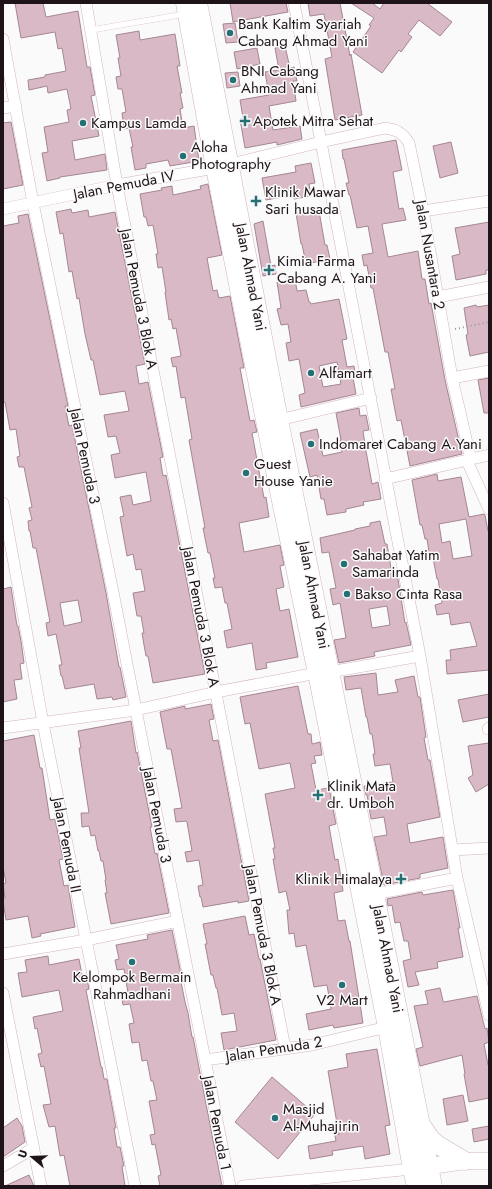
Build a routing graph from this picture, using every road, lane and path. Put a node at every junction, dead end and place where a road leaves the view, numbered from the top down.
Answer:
1 (86, 3) edge
2 (294, 3) edge
3 (190, 7) edge
4 (91, 30) junction
5 (3, 39) edge
6 (16, 106) junction
7 (3, 108) edge
8 (321, 142) junction
9 (222, 166) junction
10 (117, 185) junction
11 (489, 201) edge
12 (34, 202) junction
13 (3, 209) edge
14 (423, 211) junction
15 (489, 287) edge
16 (438, 297) junction
17 (489, 322) edge
18 (444, 331) junction
19 (489, 371) edge
20 (452, 378) junction
21 (371, 398) junction
22 (279, 420) junction
23 (489, 455) edge
24 (469, 460) junction
25 (385, 479) junction
26 (3, 503) edge
27 (489, 509) edge
28 (420, 656) junction
29 (323, 672) junction
30 (216, 692) junction
31 (136, 710) junction
32 (43, 723) junction
33 (3, 728) edge
34 (489, 848) edge
35 (453, 850) junction
36 (457, 878) junction
37 (375, 894) junction
38 (178, 921) junction
39 (86, 940) junction
40 (3, 954) edge
41 (3, 993) edge
42 (489, 1015) edge
43 (387, 1027) junction
44 (285, 1048) junction
45 (205, 1060) junction
46 (422, 1126) junction
47 (34, 1148) junction
48 (465, 1161) junction
49 (489, 1161) edge
50 (3, 1166) edge
51 (419, 1174) edge
52 (41, 1186) edge
53 (135, 1186) edge
54 (230, 1186) edge
55 (243, 1186) edge
56 (433, 1186) edge

1 - 4 street, Jalan Pemuda 3 Blok A
2 - 8 street
3 - 4 lane
3 - 9 main road, Jalan Ahmad Yani
4 - 10 street, Jalan Pemuda 3 Blok A
5 - 6 street, Jalan Pemuda 3
6 - 7 street
6 - 12 street, Jalan Pemuda 3
8 - 9 street, Jalan Pemuda IV
8 - 14 street, Jalan Nusantara 2
8 - 21 street
9 - 10 street, Jalan Pemuda IV
9 - 22 main road, Jalan Ahmad Yani
9 - 29 main road, Jalan Ahmad Yani
10 - 12 street, Jalan Pemuda IV
10 - 30 street, Jalan Pemuda 3 Blok A
11 - 14 street
12 - 13 street, Jalan Pemuda IV
12 - 31 street, Jalan Pemuda 3
14 - 16 street, Jalan Nusantara 2
15 - 16 street
16 - 18 street, Jalan Nusantara 2
17 - 18 path
18 - 20 street, Jalan Nusantara 2
19 - 20 street
20 - 24 street, Jalan Nusantara 2
21 - 22 street
21 - 25 street
22 - 29 main road, Jalan Ahmad Yani
23 - 24 street
24 - 25 street
24 - 27 street, Jalan Nusantara 2
25 - 28 street
26 - 32 street, Jalan Pemuda II
28 - 29 street
28 - 35 street
29 - 30 street
29 - 37 main road, Jalan Ahmad Yani
29 - 43 main road, Jalan Ahmad Yani
30 - 31 street
30 - 44 street, Jalan Pemuda 3 Blok A
31 - 32 street
31 - 38 street, Jalan Pemuda 3
32 - 33 street
32 - 39 street, Jalan Pemuda II
34 - 35 street
35 - 36 street
36 - 37 street
36 - 42 street
37 - 46 main road, Jalan Ahmad Yani
38 - 39 street
38 - 45 street, Jalan Pemuda 2
39 - 40 street
39 - 53 street, Jalan Pemuda II
41 - 47 street
43 - 44 street, Jalan Pemuda 2
43 - 51 main road, Jalan Ahmad Yani
44 - 45 street, Jalan Pemuda 2
45 - 54 street, Jalan Pemuda 1
46 - 48 main road
46 - 51 main road, Jalan Ahmad Yani
47 - 50 street
47 - 52 street
48 - 49 street
48 - 51 street
51 - 55 street, Jalan Pemuda 1
51 - 56 main road, Jalan Ahmad Yani

